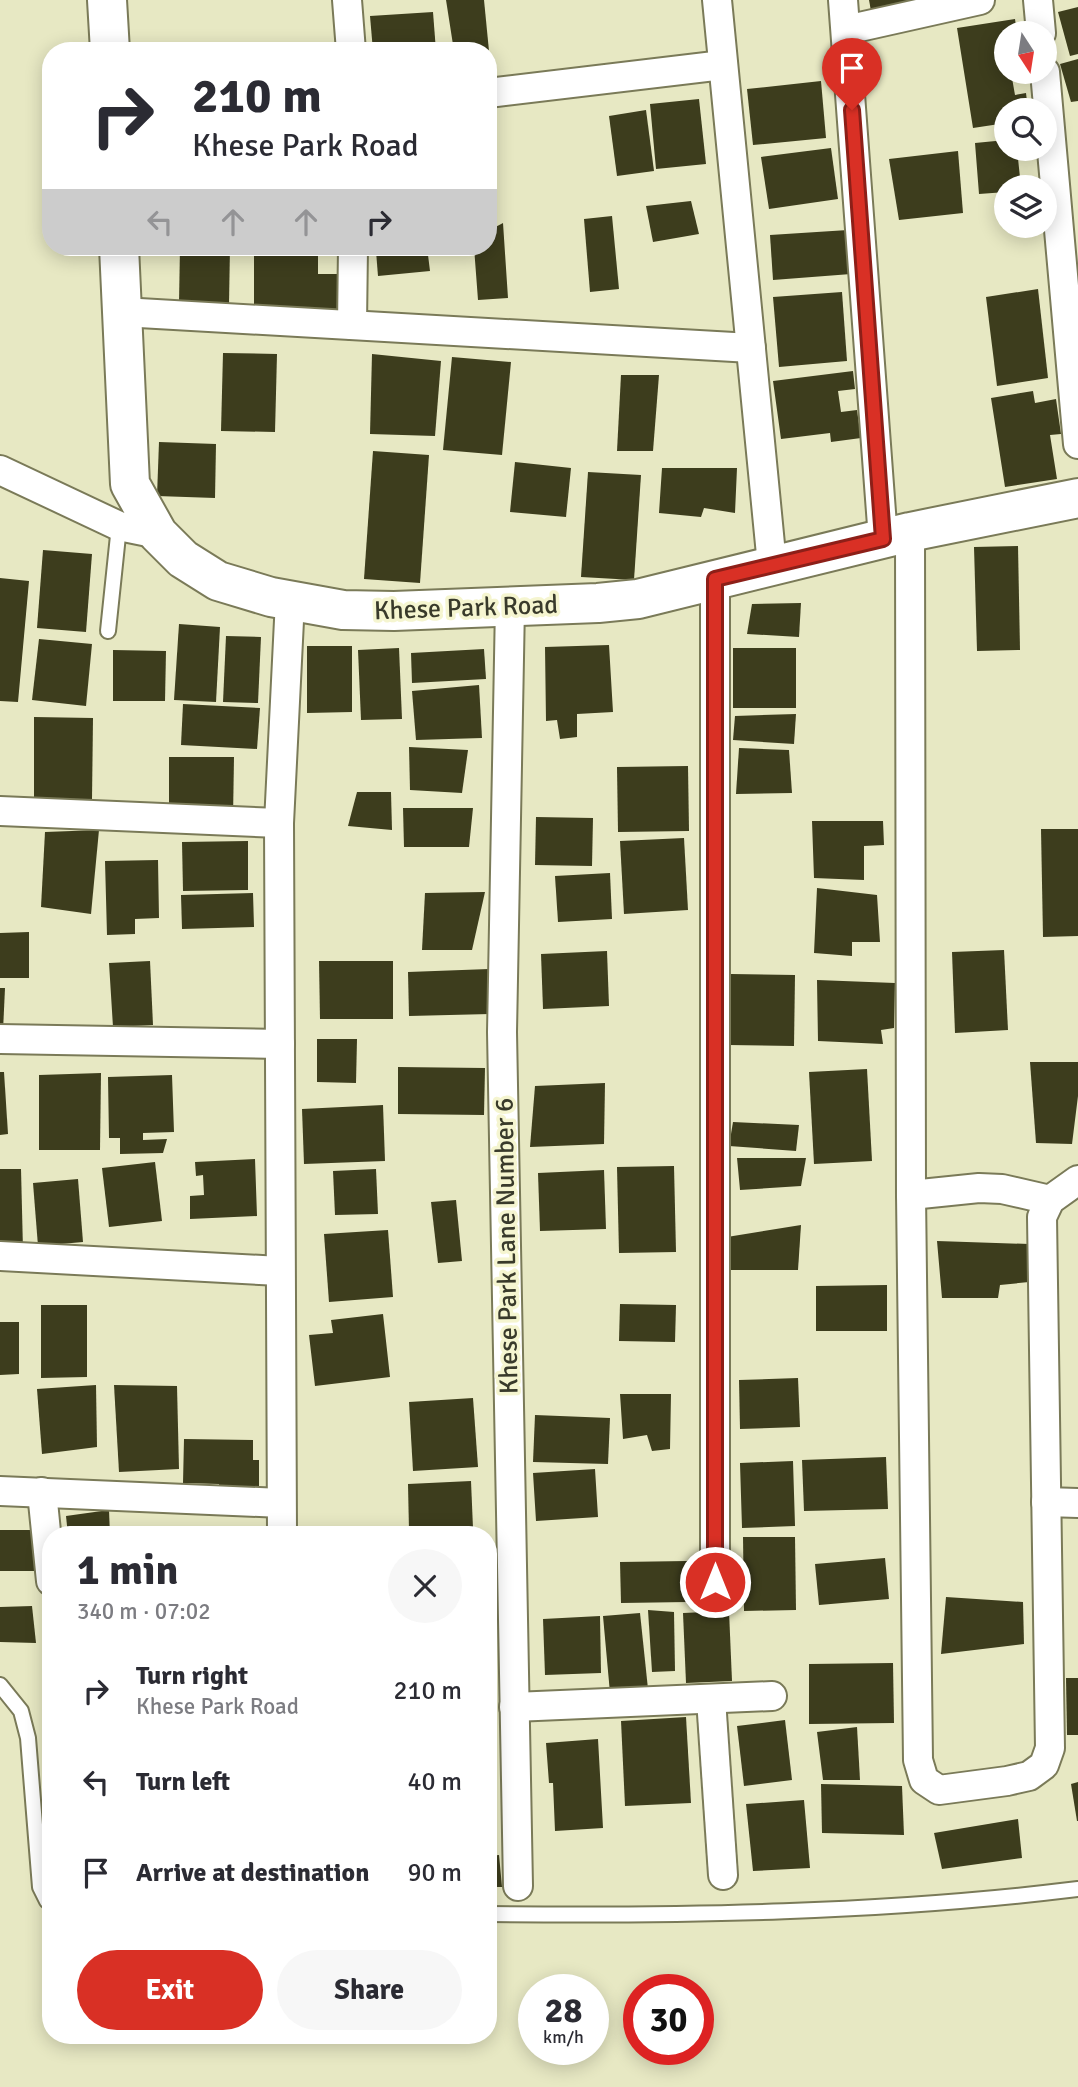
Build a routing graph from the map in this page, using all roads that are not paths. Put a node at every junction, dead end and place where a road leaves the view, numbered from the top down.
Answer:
1 (107, 0) edge
2 (347, 0) edge
3 (717, 0) edge
4 (843, 0) edge
5 (980, 0) edge
6 (1038, 0) edge
7 (1040, 21) edge
8 (846, 30) junction
9 (109, 42) edge
10 (350, 42) edge
11 (723, 65) junction
12 (1046, 84) edge
13 (497, 92) edge
14 (119, 256) edge
15 (354, 256) edge
16 (122, 312) junction
17 (352, 325) junction
18 (751, 348) junction
19 (1078, 444) edge
20 (0, 470) edge
21 (1078, 498) edge
22 (119, 526) junction
23 (158, 534) junction
24 (896, 535) junction
25 (772, 565) junction
26 (715, 579) junction
27 (290, 600) junction
28 (510, 605) junction
29 (108, 631) dead end
30 (0, 811) edge
31 (279, 823) junction
32 (0, 1039) edge
33 (280, 1044) junction
34 (1078, 1180) edge
35 (911, 1195) junction
36 (1050, 1200) junction
37 (0, 1256) edge
38 (280, 1271) junction
39 (0, 1491) edge
40 (42, 1492) junction
41 (1046, 1502) junction
42 (281, 1503) junction
43 (1078, 1503) edge
44 (45, 1526) edge
45 (282, 1526) edge
46 (715, 1582) dead end
47 (0, 1685) edge
48 (772, 1696) dead end
49 (710, 1699) junction
50 (514, 1707) junction
51 (723, 1875) dead end
52 (518, 1886) dead end
53 (1078, 1889) edge
54 (42, 1891) edge
55 (497, 1914) edge

1 - 9 street
2 - 10 street
3 - 11 street
4 - 8 street
5 - 8 street
6 - 7 street
8 - 24 street
11 - 13 street
11 - 18 street
12 - 19 street
14 - 16 street, Khese Park Road
15 - 17 street
16 - 17 street
16 - 23 street, Khese Park Road
17 - 18 street
18 - 25 street
20 - 22 street
21 - 24 street, Khese Park Road
22 - 23 street
22 - 29 lane
23 - 27 street, Khese Park Road
24 - 25 street, Khese Park Road
24 - 35 street
25 - 26 street, Khese Park Road
26 - 28 street, Khese Park Road
26 - 46 street
27 - 28 street, Khese Park Road
27 - 31 street
28 - 50 street, Khese Park Lane Number 6
30 - 31 street
31 - 33 street
32 - 33 street
33 - 38 street
34 - 36 street
35 - 36 street
35 - 41 street
36 - 41 street
37 - 38 street
38 - 42 street
39 - 40 street
40 - 42 street
40 - 44 street
41 - 43 street
42 - 45 street
47 - 54 lane
48 - 49 street
49 - 50 street
49 - 51 street
50 - 52 street, Khese Park Lane Number 6
53 - 55 lane

